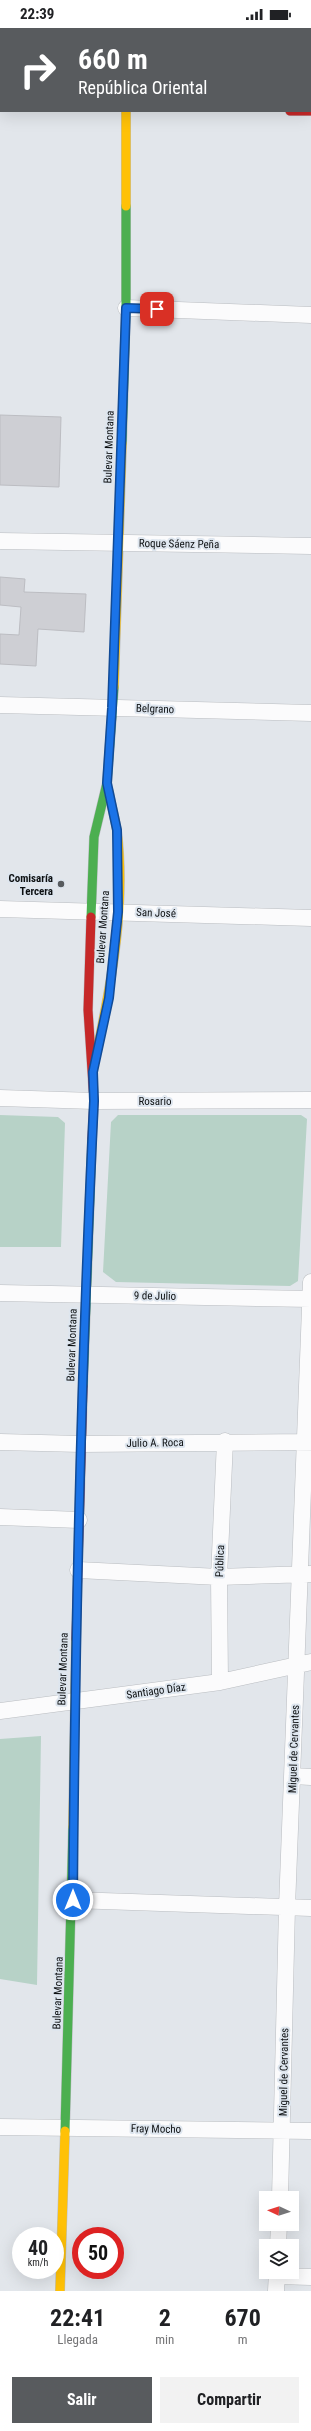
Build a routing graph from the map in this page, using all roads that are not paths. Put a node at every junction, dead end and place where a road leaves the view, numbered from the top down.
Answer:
1 (126, 112) edge
2 (126, 308) junction
3 (311, 315) edge
4 (0, 541) edge
5 (118, 543) junction
6 (311, 546) edge
7 (0, 705) edge
8 (112, 708) junction
9 (311, 713) edge
10 (107, 783) junction
11 (0, 909) edge
12 (91, 911) junction
13 (118, 912) junction
14 (311, 918) edge
15 (93, 1072) junction
16 (0, 1098) edge
17 (311, 1100) edge
18 (94, 1101) junction
19 (311, 1282) edge
20 (0, 1293) edge
21 (85, 1295) junction
22 (310, 1299) edge
23 (225, 1441) junction
24 (0, 1442) edge
25 (307, 1442) edge
26 (81, 1444) junction
27 (0, 1517) edge
28 (79, 1520) junction
29 (78, 1570) junction
30 (305, 1575) edge
31 (219, 1577) junction
32 (304, 1663) edge
33 (220, 1682) junction
34 (74, 1703) junction
35 (0, 1711) edge
36 (293, 1776) junction
37 (311, 1777) edge
38 (73, 1900) junction
39 (286, 1907) junction
40 (311, 1908) edge
41 (0, 2127) edge
42 (65, 2128) junction
43 (283, 2131) junction
44 (311, 2131) edge
45 (280, 2191) edge
46 (311, 2277) edge
47 (276, 2280) edge
48 (60, 2291) edge

1 - 2 main road, Bulevar Montana
2 - 3 street
2 - 5 main road, Bulevar Montana
4 - 5 street, Roque Sáenz Peña
5 - 6 street, Roque Sáenz Peña
5 - 8 main road, Bulevar Montana
7 - 8 street, Belgrano
8 - 9 street, Belgrano
8 - 10 main road, Bulevar Montana
10 - 12 main road, Bulevar Montana
10 - 13 main road, Bulevar Montana
11 - 12 street, San José
12 - 13 street, San José
12 - 15 main road, Bulevar Montana
13 - 14 street, San José
13 - 15 main road, Bulevar Montana
15 - 18 main road, Bulevar Montana
16 - 18 street, Rosario
17 - 18 street, Rosario
18 - 21 main road, Bulevar Montana
19 - 22 street, Miguel de Cervantes
20 - 21 street, 9 de Julio
21 - 22 street, 9 de Julio
21 - 26 main road, Bulevar Montana
22 - 25 street, Miguel de Cervantes
23 - 25 street, Julio A. Roca
23 - 26 street, Julio A. Roca
23 - 31 street, Pública
24 - 26 street, Julio A. Roca
25 - 30 street, Miguel de Cervantes
26 - 28 main road, Bulevar Montana
27 - 28 street
28 - 29 main road, Bulevar Montana
29 - 31 street
29 - 34 main road, Bulevar Montana
30 - 31 street
30 - 32 street, Miguel de Cervantes
31 - 33 street, Pública
32 - 33 street, Santiago Díaz
32 - 36 street, Miguel de Cervantes
33 - 34 street, Santiago Díaz
34 - 35 street, Santiago Díaz
34 - 38 main road, Bulevar Montana
36 - 37 street
36 - 39 street, Miguel de Cervantes
38 - 39 street
38 - 42 main road, Bulevar Montana
39 - 40 street
39 - 43 street, Miguel de Cervantes
41 - 42 street, Fray Mocho
42 - 43 street, Fray Mocho
42 - 48 main road, Bulevar Montana
43 - 44 street, Fray Mocho
43 - 45 street, Miguel de Cervantes
46 - 47 street

